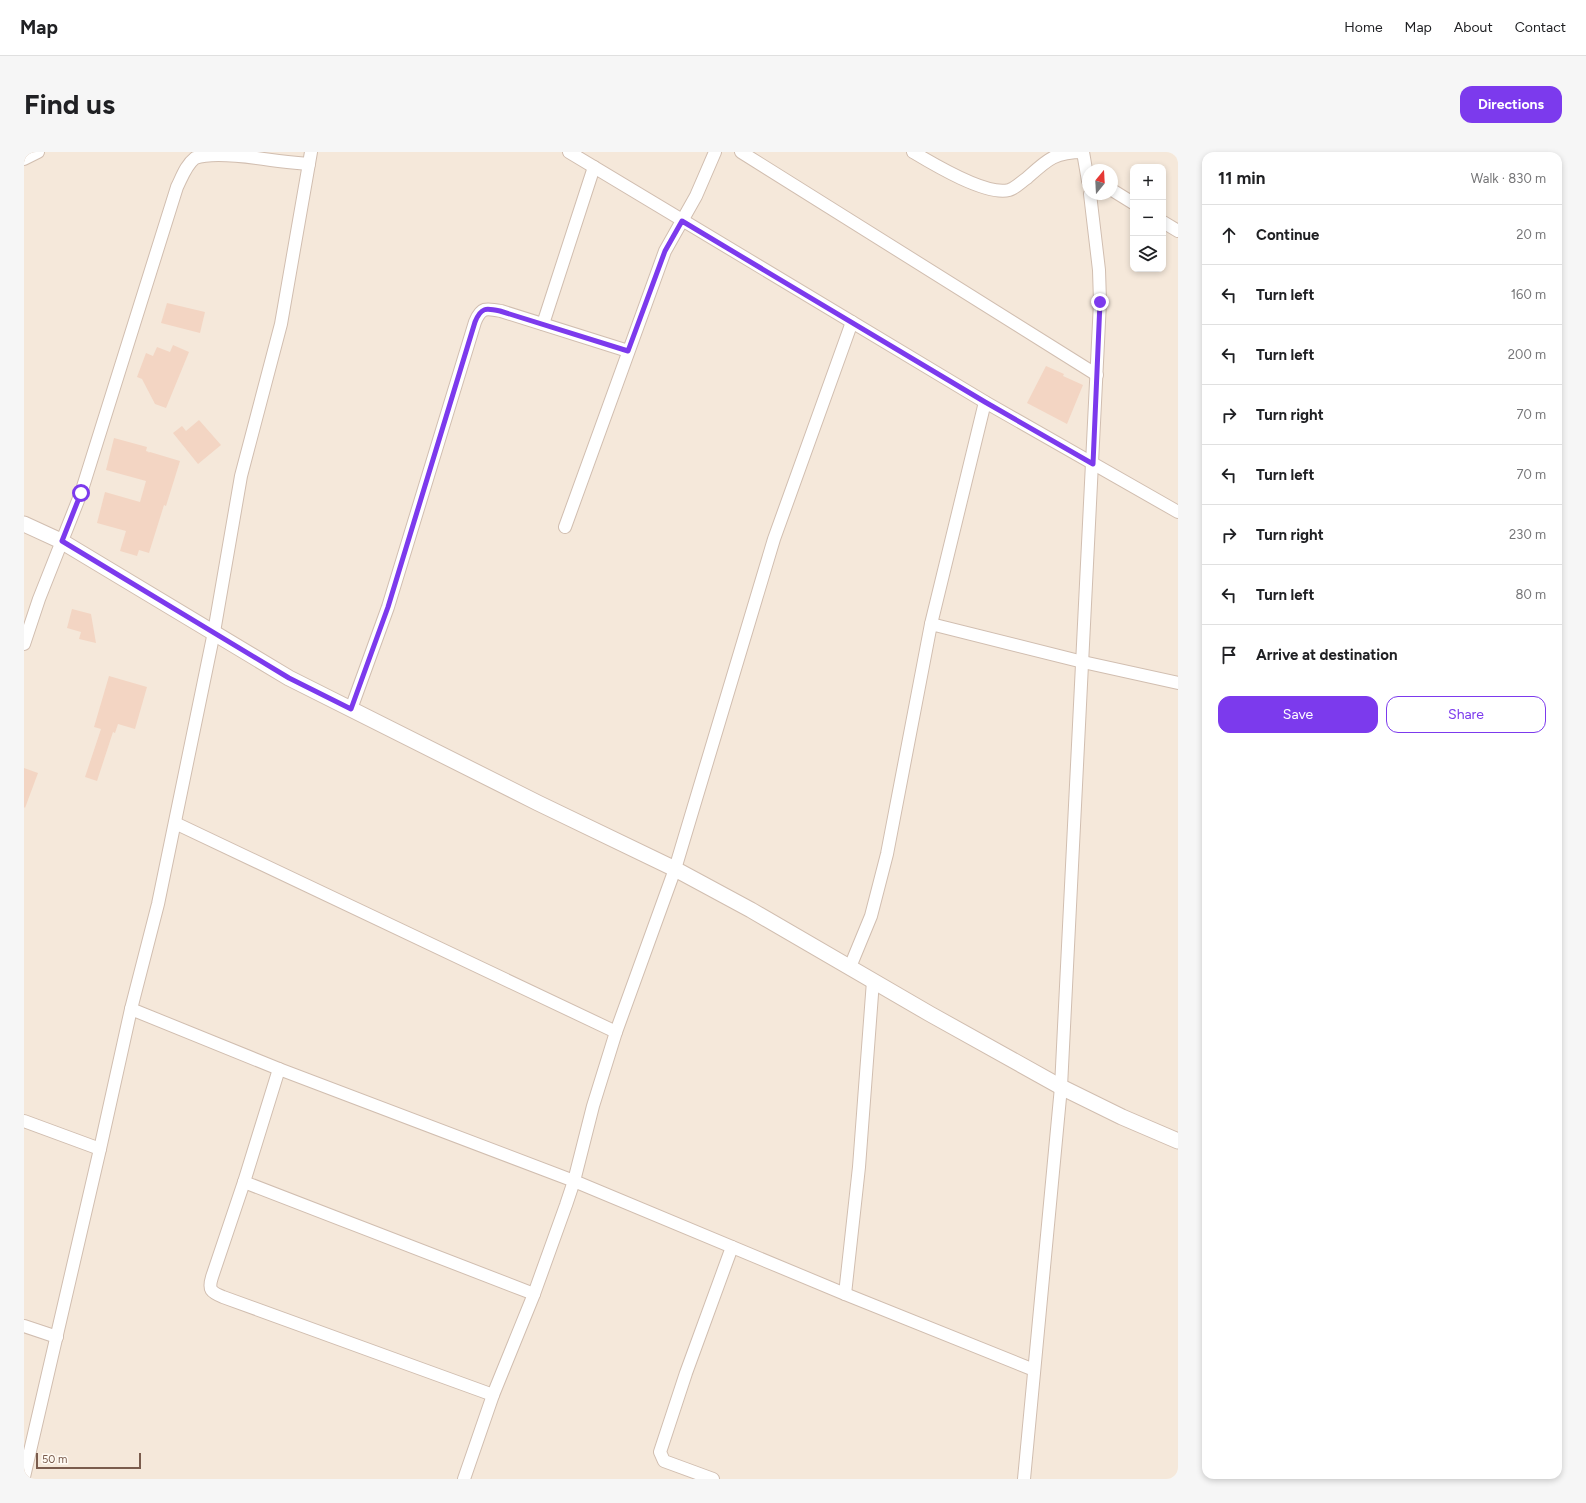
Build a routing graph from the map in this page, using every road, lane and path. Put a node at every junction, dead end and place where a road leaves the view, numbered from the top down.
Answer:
1 (38, 152) edge
2 (220, 152) edge
3 (569, 152) edge
4 (715, 152) edge
5 (741, 152) edge
6 (913, 152) edge
7 (1083, 152) edge
8 (310, 158) edge
9 (24, 159) edge
10 (1086, 164) edge
11 (594, 167) junction
12 (1118, 194) edge
13 (1091, 200) edge
14 (1130, 201) edge
15 (682, 221) junction
16 (1166, 224) edge
17 (1178, 231) edge
18 (852, 322) junction
19 (543, 324) junction
20 (628, 351) junction
21 (1097, 375) junction
22 (985, 402) junction
23 (1093, 464) junction
24 (1178, 512) edge
25 (24, 524) edge
26 (565, 527) dead end
27 (62, 541) junction
28 (931, 624) junction
29 (214, 632) junction
30 (24, 644) edge
31 (1083, 662) junction
32 (1178, 682) edge
33 (351, 709) junction
34 (175, 823) junction
35 (675, 869) junction
36 (850, 967) junction
37 (873, 981) junction
38 (131, 1009) junction
39 (616, 1032) junction
40 (279, 1068) junction
41 (1061, 1087) junction
42 (24, 1121) edge
43 (1178, 1141) edge
44 (100, 1149) junction
45 (244, 1182) junction
46 (574, 1182) junction
47 (732, 1247) junction
48 (534, 1294) junction
49 (845, 1294) junction
50 (24, 1326) edge
51 (57, 1337) junction
52 (1034, 1370) junction
53 (493, 1395) junction
54 (24, 1477) edge
55 (464, 1479) edge
56 (713, 1479) edge
57 (1024, 1479) edge

1 - 9 street
2 - 8 street
2 - 27 street
3 - 11 street
4 - 15 street
5 - 21 street
6 - 7 street
7 - 10 street
8 - 29 street
11 - 15 street
11 - 19 street
12 - 14 street
13 - 21 street
15 - 18 street
15 - 20 street
16 - 17 street
18 - 22 street
18 - 35 street
19 - 20 street
19 - 33 street
20 - 26 street
21 - 23 street
22 - 23 street
22 - 28 street
23 - 24 street
23 - 31 street
25 - 27 street
27 - 29 street
27 - 30 street
28 - 31 street
28 - 36 street
29 - 33 street
29 - 34 street
31 - 32 street
31 - 41 street
33 - 35 street
34 - 38 street
34 - 39 street
35 - 36 street
35 - 39 street
36 - 37 street
37 - 41 street
37 - 49 street
38 - 40 street
38 - 44 street
39 - 46 street
40 - 45 street
40 - 46 street
41 - 43 street
41 - 52 street
42 - 44 street
44 - 51 street
45 - 48 street
45 - 53 street
46 - 47 street
46 - 48 street
47 - 49 street
47 - 56 street
48 - 53 street
49 - 52 street
50 - 51 street
51 - 54 street
52 - 57 street
53 - 55 street

